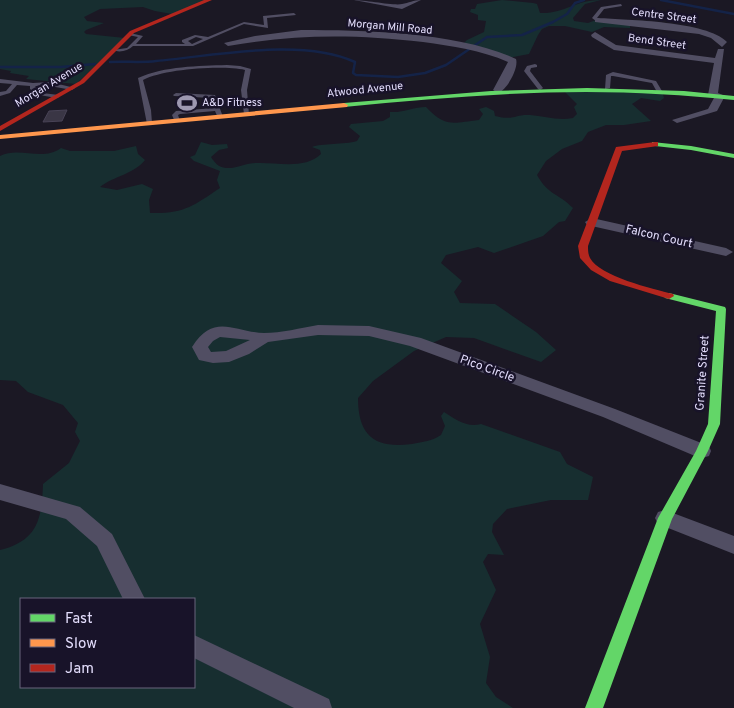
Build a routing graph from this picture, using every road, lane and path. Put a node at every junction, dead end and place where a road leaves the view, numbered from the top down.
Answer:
1 (209, 0) edge
2 (358, 0) edge
3 (417, 0) edge
4 (621, 4) dead end
5 (294, 14) dead end
6 (598, 20) joint
7 (594, 35) dead end
8 (210, 38) junction
9 (131, 40) junction
10 (228, 43) dead end
11 (722, 44) junction
12 (193, 45) junction
13 (734, 46) edge
14 (719, 62) junction
15 (535, 66) dead end
16 (0, 81) edge
17 (16, 83) junction
18 (33, 86) junction
19 (72, 88) junction
20 (540, 88) junction
21 (498, 90) junction
22 (0, 94) edge
23 (176, 95) dead end
24 (57, 96) junction
25 (717, 96) junction
26 (734, 98) edge
27 (219, 113) junction
28 (247, 114) junction
29 (677, 120) dead end
30 (149, 123) junction
31 (0, 129) edge
32 (0, 137) edge
33 (734, 156) edge
34 (592, 222) junction
35 (726, 252) dead end
36 (264, 338) dead end
37 (702, 451) junction
38 (0, 492) edge
39 (665, 518) junction
40 (734, 545) edge
41 (134, 598) edge
42 (195, 646) edge
43 (320, 708) edge
44 (594, 708) edge

1 - 9 street, Morgan Avenue
2 - 3 street
4 - 6 lane
5 - 8 lane
6 - 11 street, Centre Street
7 - 14 street, Bend Street
8 - 12 lane
8 - 12 lane
9 - 12 lane
9 - 19 street, Morgan Avenue
10 - 21 street, Morgan Mill Road
11 - 13 street, Centre Street
11 - 14 street
14 - 25 street
15 - 20 lane
16 - 17 lane
17 - 18 lane
17 - 22 lane
18 - 19 lane
18 - 24 lane
19 - 24 street, Morgan Avenue
20 - 21 street, Atwood Avenue
20 - 25 street, Atwood Avenue
21 - 28 street, Atwood Avenue
23 - 27 lane
24 - 31 street, Morgan Avenue
25 - 26 street, Atwood Avenue
25 - 29 street
27 - 28 street, Atwood Avenue
27 - 30 street, Atwood Avenue
28 - 30 lane
30 - 32 street, Atwood Avenue
33 - 34 street, Granite Street
34 - 35 street, Falcon Court
34 - 37 street, Granite Street
36 - 37 street, Pico Circle
37 - 39 street, Granite Street
38 - 41 street
39 - 40 street
39 - 44 street, Granite Street
42 - 43 street

